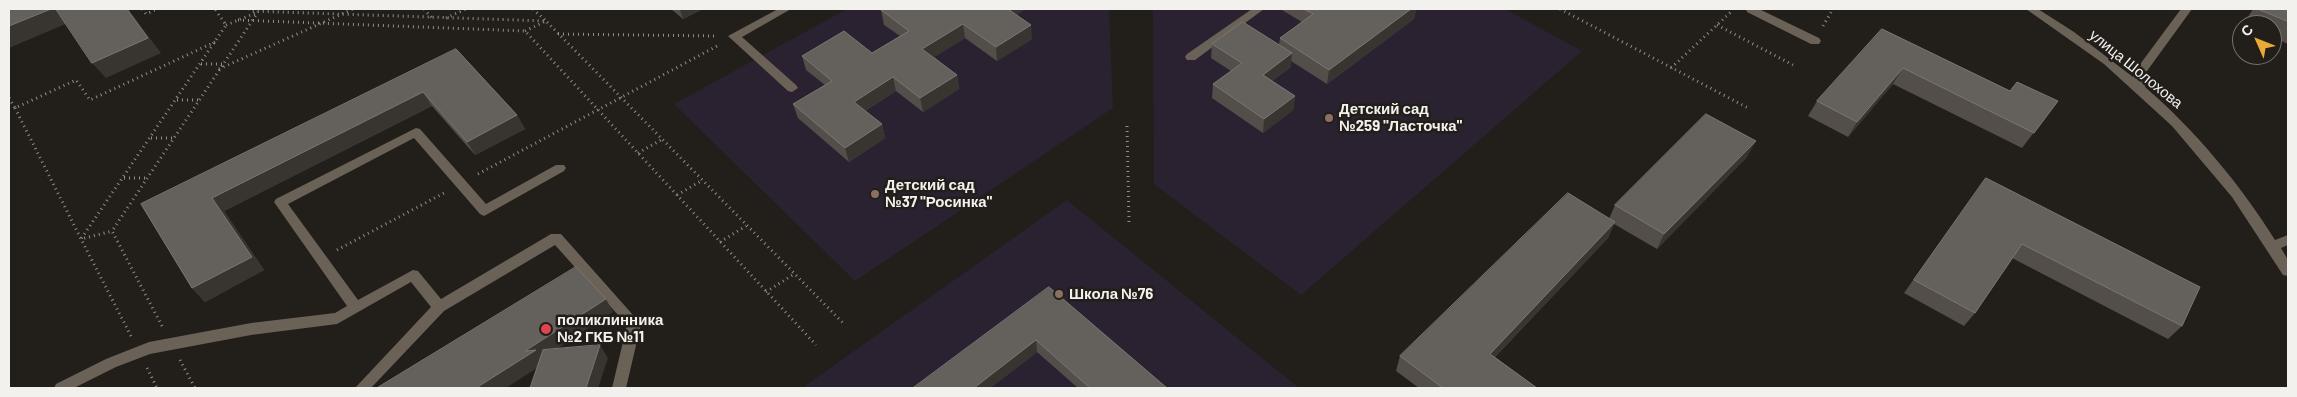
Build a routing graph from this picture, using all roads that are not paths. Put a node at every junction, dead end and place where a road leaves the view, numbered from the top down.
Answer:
1 (786, 9) edge
2 (1259, 9) edge
3 (1751, 9) edge
4 (2031, 9) edge
5 (2187, 9) edge
6 (1815, 41) dead end
7 (1191, 57) dead end
8 (2139, 87) junction
9 (792, 88) dead end
10 (560, 168) dead end
11 (2288, 240) edge
12 (2273, 246) junction
13 (2288, 271) edge
14 (439, 307) junction
15 (356, 308) junction
16 (61, 388) edge
17 (362, 388) edge
18 (619, 388) edge

1 - 9 street
2 - 7 street
3 - 6 street
4 - 8 street, улица Шолохова
5 - 8 street
8 - 12 street, улица Шолохова
10 - 15 street
11 - 12 street
12 - 13 street, улица Шолохова
14 - 15 street
14 - 17 street
14 - 18 street
15 - 16 street

